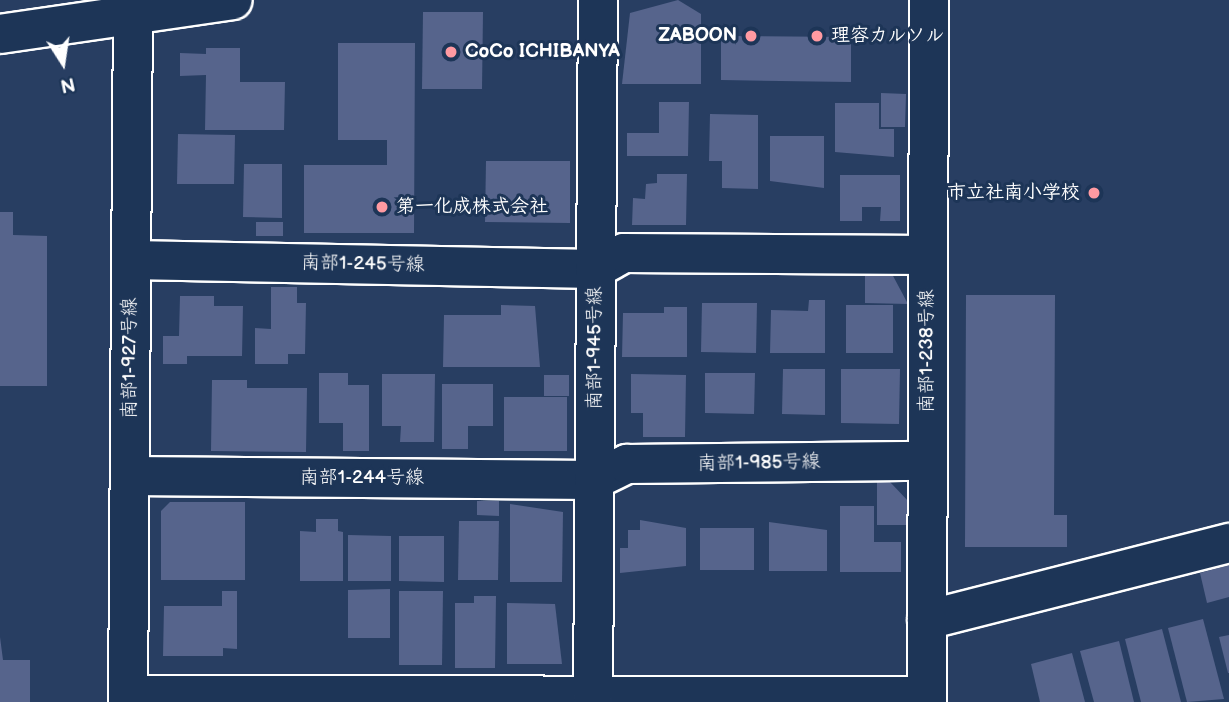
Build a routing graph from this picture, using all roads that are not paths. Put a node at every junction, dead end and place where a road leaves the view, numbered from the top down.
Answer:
1 (233, 0) edge
2 (598, 0) edge
3 (929, 0) edge
4 (133, 7) edge
5 (0, 34) edge
6 (927, 255) junction
7 (131, 260) junction
8 (596, 269) junction
9 (927, 461) junction
10 (130, 477) junction
11 (594, 480) junction
12 (1229, 543) edge
13 (927, 620) junction
14 (593, 696) junction
15 (128, 698) edge
16 (927, 699) edge

1 - 4 street
2 - 8 street, 南部1-945号線
3 - 6 street, 南部1-238号線
4 - 5 street
4 - 7 street, 南部1-927号線
6 - 8 street
6 - 9 street, 南部1-238号線
7 - 8 street, 南部1-245号線
7 - 10 street, 南部1-927号線
8 - 11 street, 南部1-945号線
9 - 11 street, 南部1-985号線
9 - 13 street, 南部1-238号線
10 - 11 street, 南部1-244号線
10 - 15 street, 南部1-927号線
11 - 14 street, 南部1-945号線
12 - 13 street
13 - 16 street, 南部1-238号線
14 - 15 street
14 - 16 street

